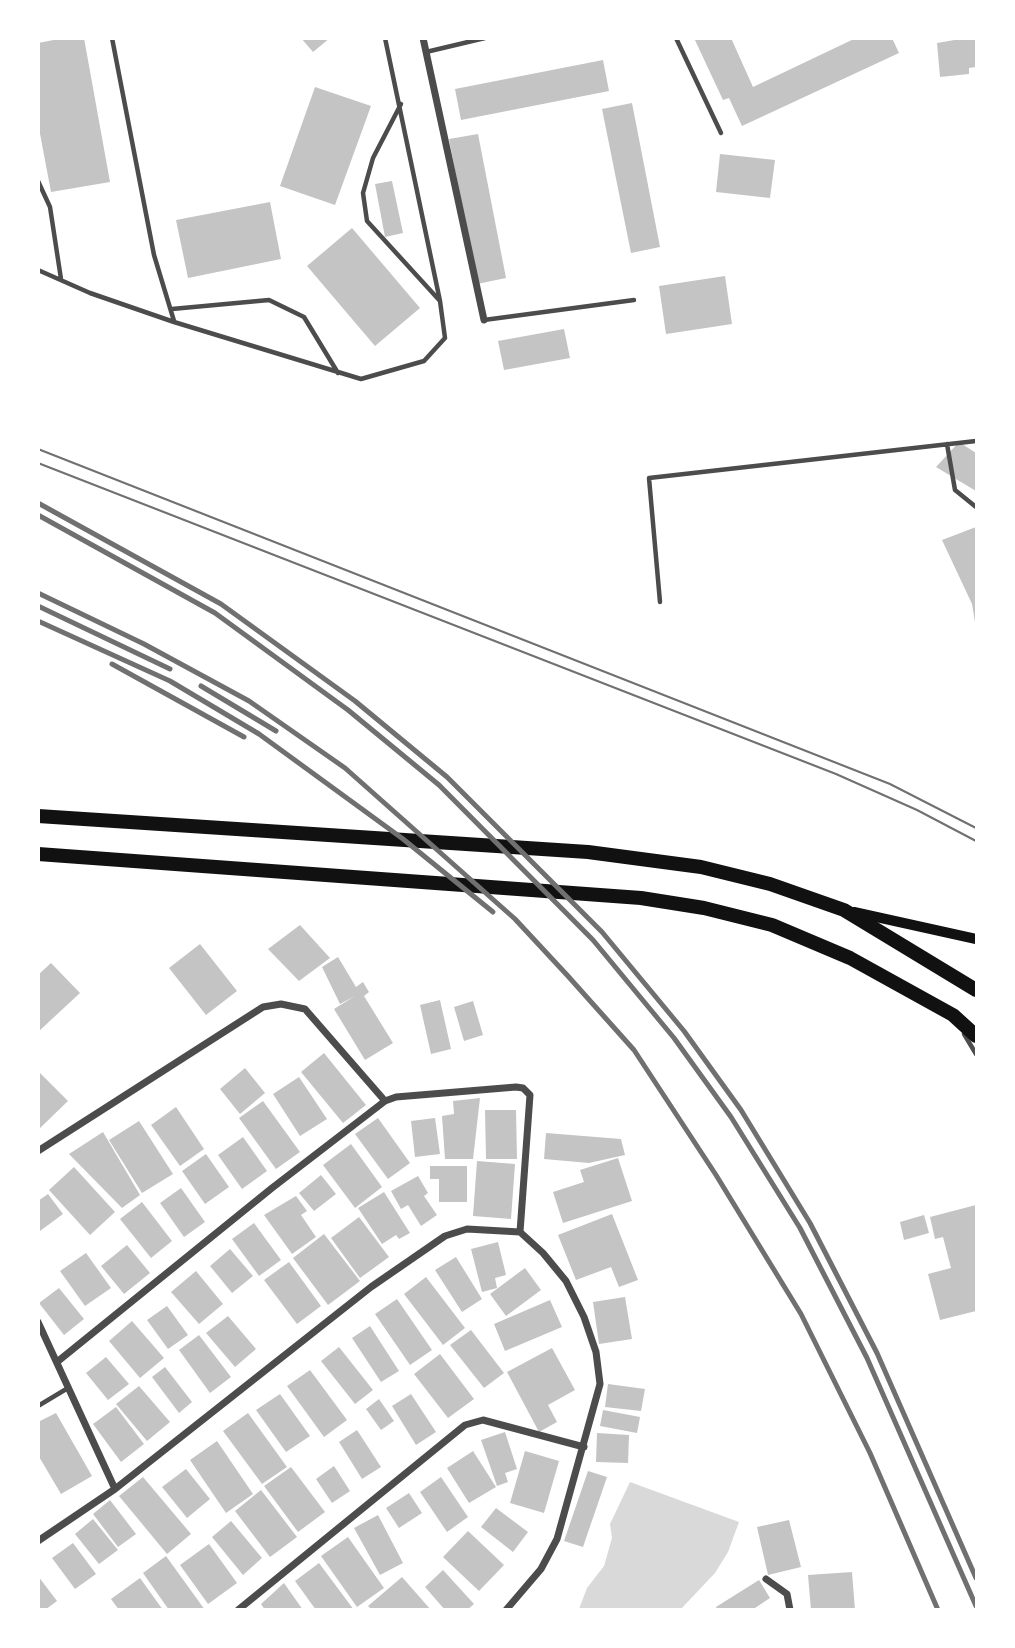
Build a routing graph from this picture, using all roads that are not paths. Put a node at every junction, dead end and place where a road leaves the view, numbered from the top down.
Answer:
1 (112, 38) edge
2 (385, 38) edge
3 (423, 38) edge
4 (485, 38) edge
5 (676, 38) edge
6 (425, 52) junction
7 (401, 104) junction
8 (721, 133) dead end
9 (38, 181) edge
10 (38, 270) edge
11 (61, 280) junction
12 (634, 300) dead end
13 (440, 301) junction
14 (172, 309) junction
15 (484, 320) joint
16 (174, 322) junction
17 (339, 373) junction
18 (976, 441) edge
19 (947, 444) junction
20 (976, 507) edge
21 (660, 602) dead end
22 (38, 817) edge
23 (38, 854) edge
24 (844, 909) junction
25 (976, 939) edge
26 (976, 989) edge
27 (953, 1015) junction
28 (976, 1036) edge
29 (976, 1054) edge
30 (385, 1101) junction
31 (38, 1151) edge
32 (520, 1232) junction
33 (38, 1322) edge
34 (57, 1362) junction
35 (69, 1388) junction
36 (38, 1406) edge
37 (584, 1447) junction
38 (116, 1489) junction
39 (38, 1541) edge
40 (766, 1579) dead end
41 (238, 1609) edge
42 (506, 1609) edge
43 (790, 1609) edge

1 - 14 lane
2 - 7 lane
3 - 6 street
4 - 6 lane
5 - 8 lane
6 - 15 street
7 - 13 lane
7 - 13 lane
9 - 11 lane
10 - 11 lane
11 - 16 lane
12 - 15 lane
13 - 17 lane
14 - 16 lane
14 - 17 lane
16 - 17 lane
18 - 19 lane
19 - 20 lane
19 - 21 lane
22 - 24 highway
23 - 27 highway
24 - 25 main road
24 - 26 highway
27 - 28 highway
27 - 29 lane
30 - 31 street
30 - 32 street
30 - 34 street
32 - 37 street
32 - 38 street
33 - 34 street
34 - 35 street
35 - 36 lane
35 - 38 street
37 - 41 street
37 - 42 street
38 - 39 street
40 - 43 street

